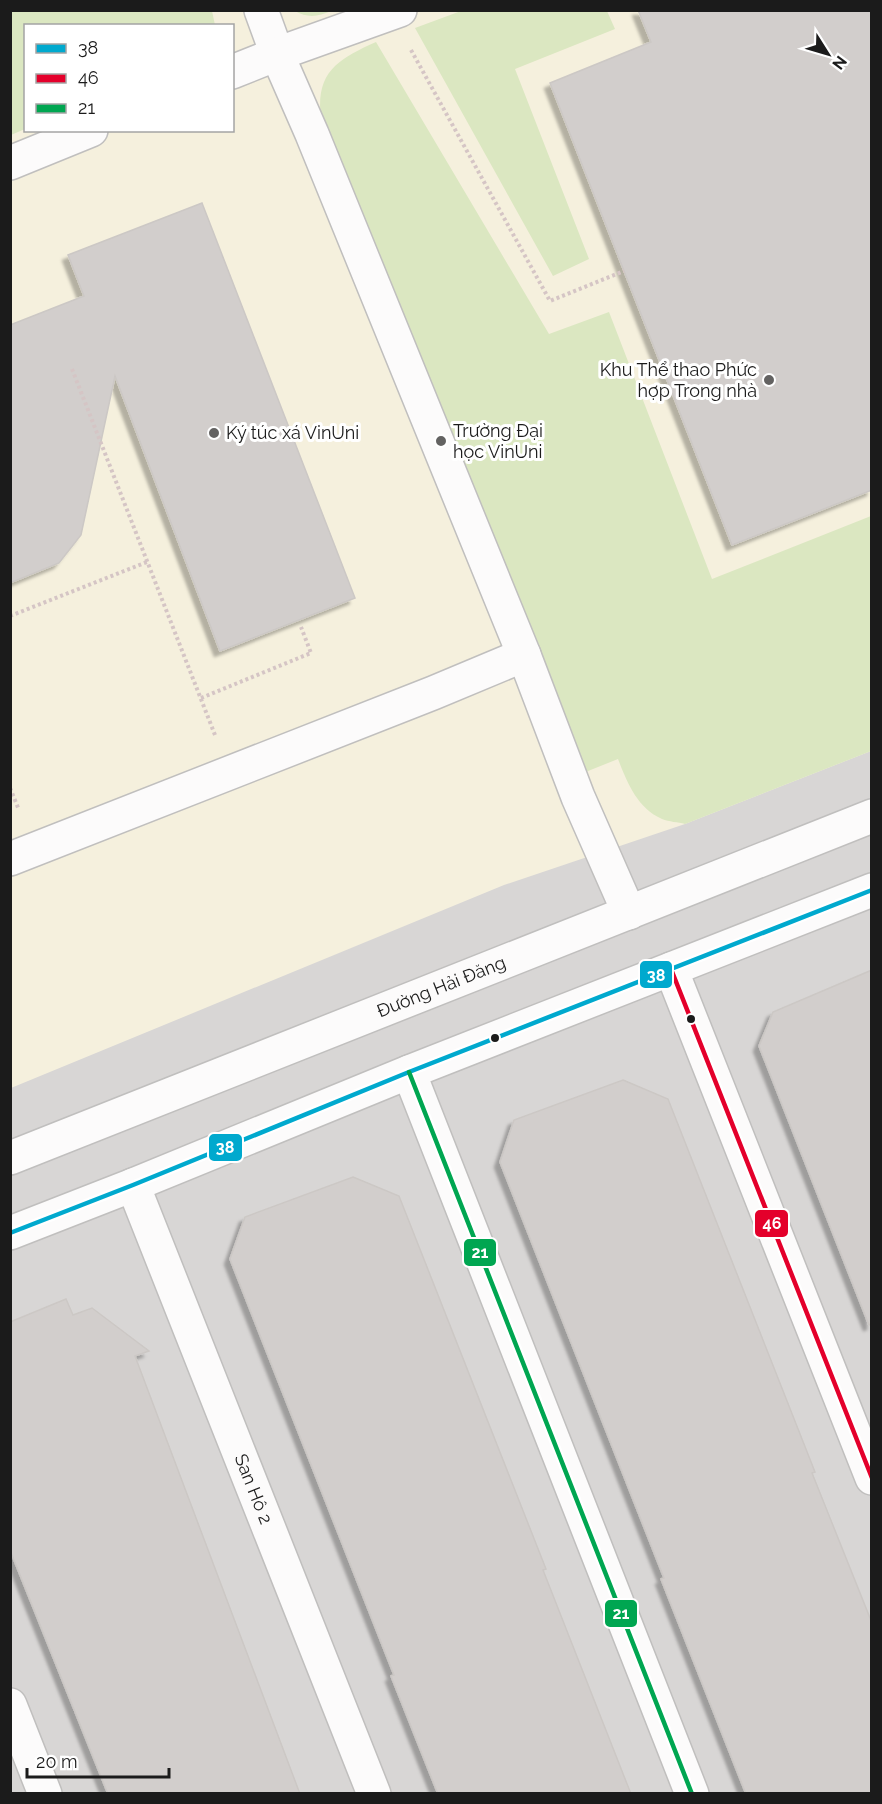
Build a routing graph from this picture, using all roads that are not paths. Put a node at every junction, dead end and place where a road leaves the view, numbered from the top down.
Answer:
1 (261, 10) edge
2 (395, 12) edge
3 (277, 54) junction
4 (234, 71) edge
5 (86, 132) edge
6 (10, 164) edge
7 (524, 655) junction
8 (872, 816) edge
9 (10, 859) edge
10 (872, 890) edge
11 (629, 913) junction
12 (671, 969) junction
13 (409, 1072) junction
14 (10, 1158) edge
15 (133, 1185) junction
16 (10, 1233) edge
17 (872, 1478) edge
18 (10, 1705) edge
19 (45, 1794) edge
20 (374, 1794) edge
21 (692, 1794) edge

1 - 3 street
2 - 3 street
3 - 4 street
3 - 7 street
5 - 6 street
7 - 9 street
7 - 11 street
8 - 11 street, Đường Hải Đăng
10 - 12 street
11 - 14 street, Đường Hải Đăng
12 - 13 street
12 - 17 street
13 - 15 street
13 - 21 street
15 - 16 street
15 - 20 street, San Hô 2
18 - 19 street

